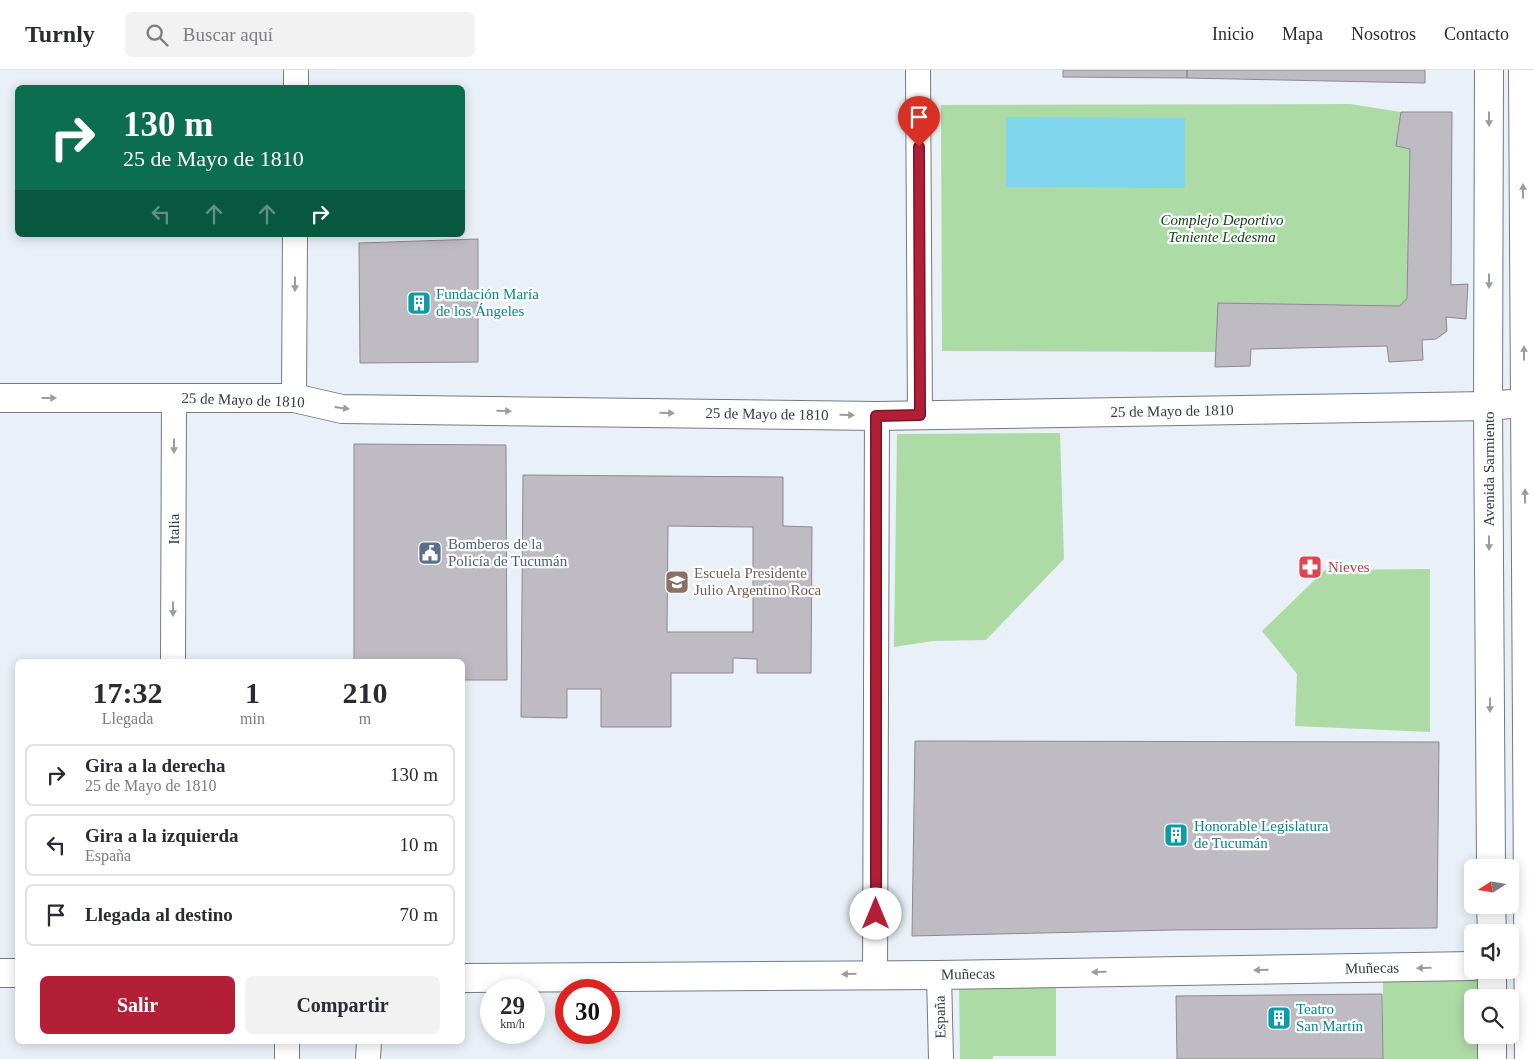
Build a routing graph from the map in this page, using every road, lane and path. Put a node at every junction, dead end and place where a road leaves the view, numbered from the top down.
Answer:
1 (296, 70) edge
2 (918, 70) edge
3 (1489, 70) edge
4 (1523, 70) edge
5 (296, 85) edge
6 (295, 237) edge
7 (0, 398) edge
8 (174, 398) junction
9 (294, 398) junction
10 (1529, 402) edge
11 (1488, 406) junction
12 (920, 415) junction
13 (876, 416) junction
14 (173, 659) edge
15 (1491, 859) edge
16 (1524, 965) edge
17 (1464, 966) edge
18 (0, 973) edge
19 (15, 973) edge
20 (875, 974) junction
21 (939, 975) junction
22 (465, 978) edge
23 (287, 1044) edge
24 (369, 1044) edge
25 (1492, 1044) edge
26 (286, 1059) edge
27 (368, 1059) edge
28 (941, 1059) edge
29 (1492, 1059) edge
30 (1529, 1059) edge

1 - 5 street
2 - 12 street
3 -> 11 street, Avenida Sarmiento
10 -> 4 street
6 -> 9 street
7 -> 8 street, 25 de Mayo de 1810
8 - 9 street, 25 de Mayo de 1810
8 -> 14 street, Italia
9 -> 13 street, 25 de Mayo de 1810
10 - 11 street, 25 de Mayo de 1810
16 -> 10 street
11 - 12 street, 25 de Mayo de 1810
11 -> 15 street, Avenida Sarmiento
12 - 13 street, 25 de Mayo de 1810
13 - 20 street
16 - 30 street
17 -> 21 street, Muñecas
18 - 19 street
20 - 21 street, Muñecas
20 -> 22 street, Muñecas
21 - 28 street, España
23 - 26 street
24 - 27 street
25 - 29 street

